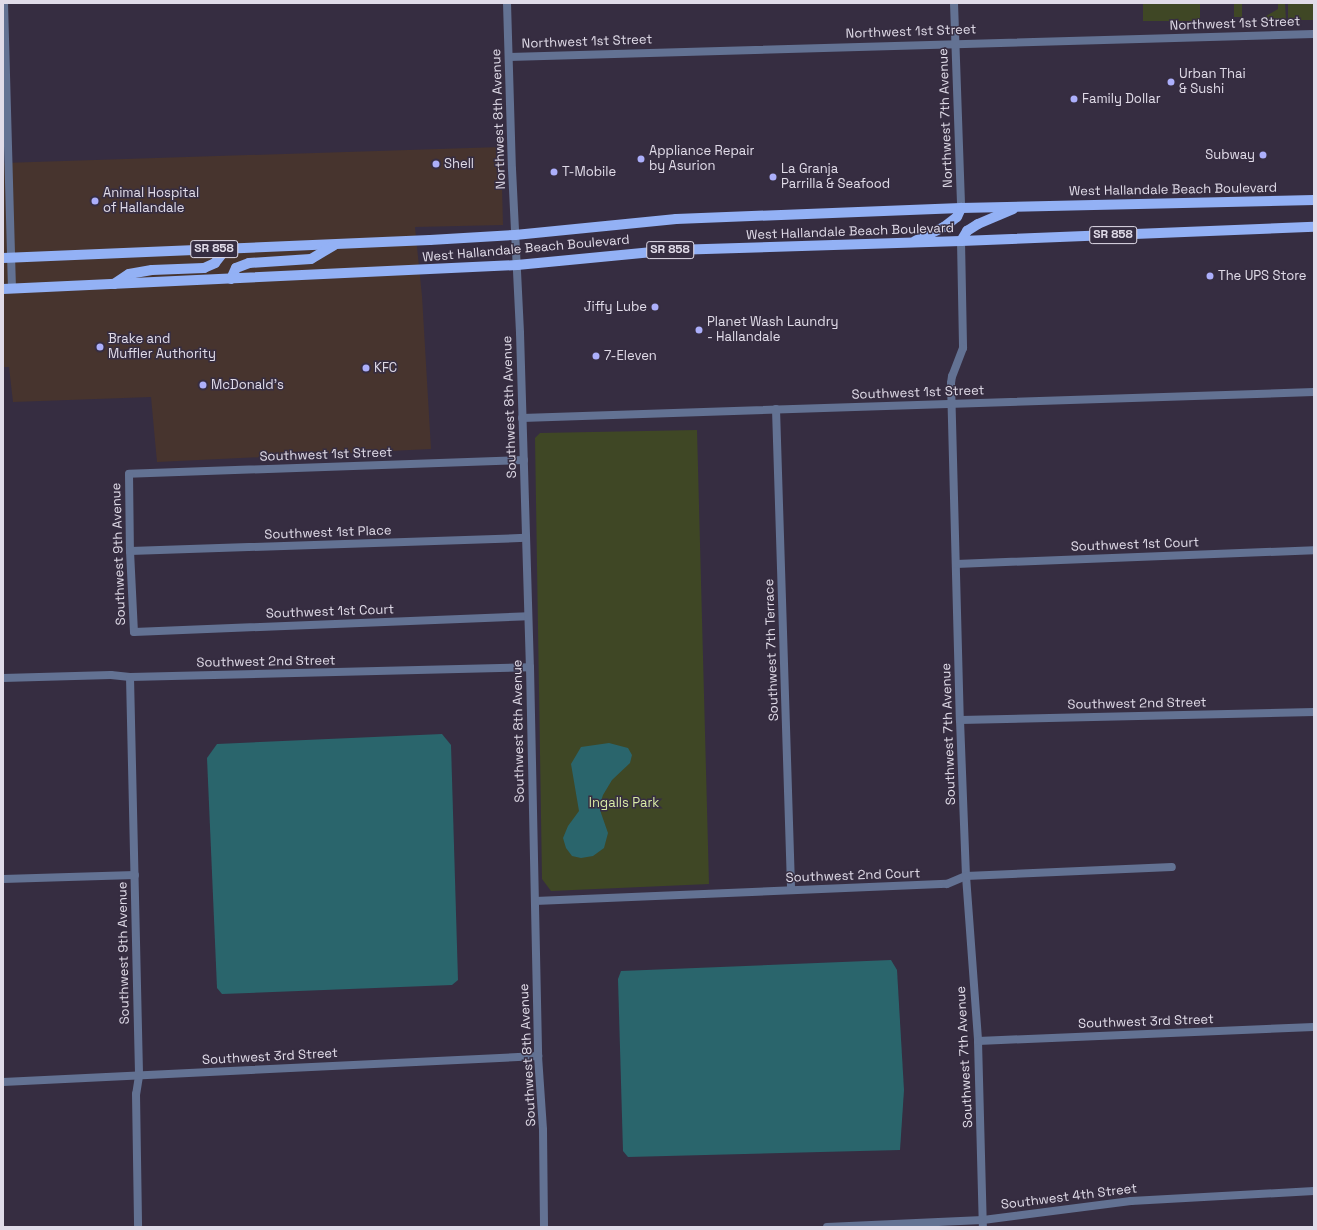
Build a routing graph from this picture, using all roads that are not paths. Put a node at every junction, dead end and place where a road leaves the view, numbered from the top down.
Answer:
1 (4, 3) edge
2 (507, 3) edge
3 (954, 3) edge
4 (1314, 34) edge
5 (955, 43) junction
6 (509, 57) junction
7 (1314, 200) edge
8 (1018, 207) junction
9 (961, 208) junction
10 (1314, 227) edge
11 (515, 234) junction
12 (961, 242) junction
13 (911, 243) junction
14 (336, 244) junction
15 (226, 249) junction
16 (7, 258) edge
17 (516, 265) junction
18 (231, 279) junction
19 (114, 284) junction
20 (8, 289) edge
21 (1314, 392) edge
22 (952, 404) junction
23 (776, 408) junction
24 (522, 418) junction
25 (524, 460) junction
26 (129, 474) joint
27 (526, 538) junction
28 (1314, 550) edge
29 (130, 551) junction
30 (956, 564) junction
31 (528, 616) junction
32 (134, 632) joint
33 (530, 667) junction
34 (130, 677) junction
35 (3, 678) edge
36 (1314, 712) edge
37 (960, 720) junction
38 (1172, 867) dead end
39 (134, 875) junction
40 (966, 876) junction
41 (3, 879) edge
42 (791, 890) junction
43 (535, 901) junction
44 (1314, 1026) edge
45 (978, 1041) junction
46 (538, 1056) junction
47 (140, 1076) junction
48 (3, 1082) edge
49 (1314, 1191) edge
50 (983, 1224) edge
51 (138, 1227) edge
52 (544, 1227) edge
53 (827, 1227) edge

1 - 16 street
2 - 6 street, Northwest 8th Avenue
3 - 5 street, Northwest 7th Avenue
4 - 5 street, Northwest 1st Street
5 - 6 street, Northwest 1st Street
5 - 9 street, Northwest 7th Avenue
6 - 11 street, Northwest 8th Avenue
7 - 8 main road, West Hallandale Beach Boulevard / SR 858
8 - 9 main road, West Hallandale Beach Boulevard / SR 858
8 - 12 main road
9 - 11 main road, West Hallandale Beach Boulevard / SR 858
9 - 13 main road
10 - 12 main road, West Hallandale Beach Boulevard / SR 858
11 - 14 main road, West Hallandale Beach Boulevard / SR 858
11 - 17 street, Southwest 8th Avenue
12 - 13 main road, West Hallandale Beach Boulevard / SR 858
12 - 22 street, Southwest 7th Avenue
13 - 17 main road, West Hallandale Beach Boulevard / SR 858
14 - 15 main road, West Hallandale Beach Boulevard / SR 858
14 - 18 main road
15 - 16 main road, West Hallandale Beach Boulevard / SR 858
15 - 19 main road
16 - 20 street
17 - 18 main road, West Hallandale Beach Boulevard / SR 858
17 - 24 street, Southwest 8th Avenue
18 - 19 main road, West Hallandale Beach Boulevard / SR 858
19 - 20 main road, West Hallandale Beach Boulevard / SR 858
21 - 22 street, Southwest 1st Street
22 - 23 street, Southwest 1st Street
22 - 30 street, Southwest 7th Avenue
23 - 24 street, Southwest 1st Street
23 - 42 street, Southwest 7th Terrace
24 - 25 street, Southwest 8th Avenue
25 - 26 street, Southwest 1st Street
25 - 27 street, Southwest 8th Avenue
26 - 29 street, Southwest 9th Avenue
27 - 29 street, Southwest 1st Place
27 - 31 street, Southwest 8th Avenue
28 - 30 street, Southwest 1st Court
29 - 32 street, Southwest 9th Avenue
30 - 37 street, Southwest 7th Avenue
31 - 32 street, Southwest 1st Court
31 - 33 street, Southwest 8th Avenue
33 - 34 street, Southwest 2nd Street
33 - 43 street, Southwest 8th Avenue
34 - 35 street, Southwest 2nd Street
34 - 39 street, Southwest 9th Avenue
36 - 37 street, Southwest 2nd Street
37 - 40 street, Southwest 7th Avenue
38 - 40 street, Southwest 2nd Court
39 - 41 street
39 - 47 street, Southwest 9th Avenue
40 - 42 street, Southwest 2nd Court
40 - 45 street, Southwest 7th Avenue
42 - 43 street, Southwest 2nd Court
43 - 46 street, Southwest 8th Avenue
44 - 45 street, Southwest 3rd Street
45 - 50 street, Southwest 7th Avenue
46 - 47 street, Southwest 3rd Street
46 - 52 street, Southwest 8th Avenue
47 - 48 street, Southwest 3rd Street
47 - 51 street, Southwest 9th Avenue
49 - 50 street, Southwest 4th Street
50 - 53 street, Southwest 4th Street

